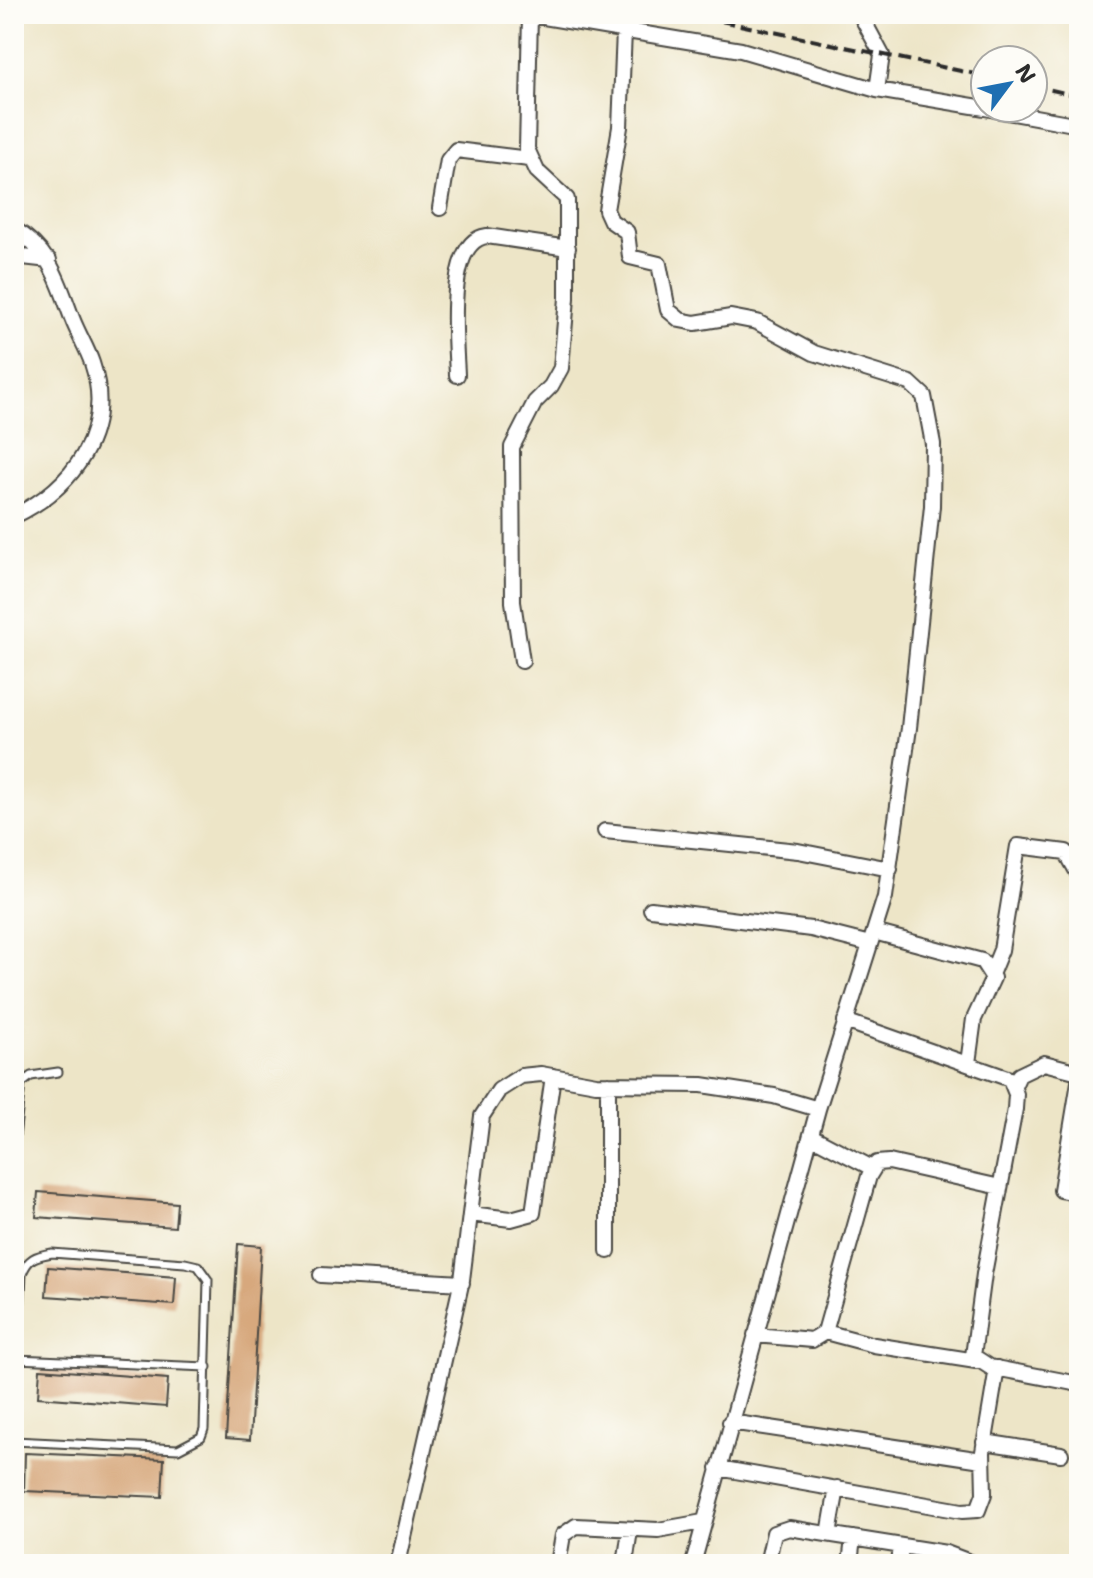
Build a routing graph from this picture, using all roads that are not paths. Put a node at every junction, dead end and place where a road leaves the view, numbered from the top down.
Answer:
1 (528, 14) edge
2 (860, 14) edge
3 (624, 31) junction
4 (877, 90) junction
5 (969, 105) edge
6 (1049, 120) edge
7 (1079, 125) edge
8 (529, 159) junction
9 (440, 208) dead end
10 (14, 229) edge
11 (568, 248) junction
12 (14, 256) edge
13 (49, 260) junction
14 (457, 375) dead end
15 (14, 516) edge
16 (522, 661) dead end
17 (605, 831) dead end
18 (890, 869) junction
19 (1079, 875) edge
20 (651, 909) dead end
21 (872, 938) junction
22 (992, 972) junction
23 (845, 1021) junction
24 (968, 1063) junction
25 (58, 1072) dead end
26 (1079, 1072) edge
27 (553, 1076) junction
28 (1079, 1082) edge
29 (608, 1084) junction
30 (1014, 1086) junction
31 (818, 1109) junction
32 (1075, 1130) edge
33 (811, 1136) junction
34 (14, 1147) edge
35 (872, 1168) junction
36 (1000, 1187) junction
37 (1079, 1193) edge
38 (470, 1214) junction
39 (608, 1251) dead end
40 (321, 1275) dead end
41 (462, 1283) junction
42 (825, 1332) junction
43 (755, 1335) junction
44 (16, 1359) edge
45 (976, 1361) junction
46 (207, 1367) junction
47 (997, 1368) junction
48 (1079, 1384) edge
49 (730, 1422) junction
50 (14, 1434) edge
51 (14, 1441) edge
52 (984, 1442) junction
53 (1061, 1454) dead end
54 (982, 1460) junction
55 (718, 1468) junction
56 (837, 1488) junction
57 (703, 1522) junction
58 (630, 1530) junction
59 (829, 1534) junction
60 (853, 1538) junction
61 (901, 1546) junction
62 (398, 1564) edge
63 (558, 1564) edge
64 (625, 1564) edge
65 (693, 1564) edge
66 (767, 1564) edge
67 (850, 1564) edge
68 (899, 1564) edge
69 (975, 1564) edge

1 - 3 street
1 - 8 street
2 - 4 street
3 - 4 street
3 - 18 street
4 - 5 street
6 - 7 street
8 - 9 street
8 - 11 street
10 - 13 street
11 - 14 street
11 - 16 street
12 - 13 street
13 - 15 street
17 - 18 street
18 - 21 street
19 - 22 street
20 - 21 street
21 - 22 street
21 - 23 street
22 - 24 street
23 - 24 street
23 - 31 street
24 - 30 street
25 - 34 lane
26 - 30 street
27 - 29 street
27 - 38 street
27 - 38 street
28 - 32 street
29 - 31 street
29 - 39 street
30 - 36 street
31 - 33 street
32 - 37 street
33 - 35 street
33 - 43 street
35 - 36 street
35 - 42 street
36 - 45 street
38 - 41 street
40 - 41 street
41 - 62 street
42 - 43 street
42 - 45 street
43 - 49 street
44 - 46 lane
44 - 46 lane
44 - 50 lane
45 - 47 street
46 - 51 lane
47 - 48 street
47 - 52 street
49 - 54 street
49 - 55 street
52 - 53 street
52 - 54 street
54 - 56 street
55 - 56 street
55 - 57 street
56 - 59 street
57 - 58 street
57 - 65 street
58 - 63 street
58 - 64 street
59 - 60 street
59 - 66 street
60 - 61 street
60 - 67 street
61 - 68 street
61 - 69 street

